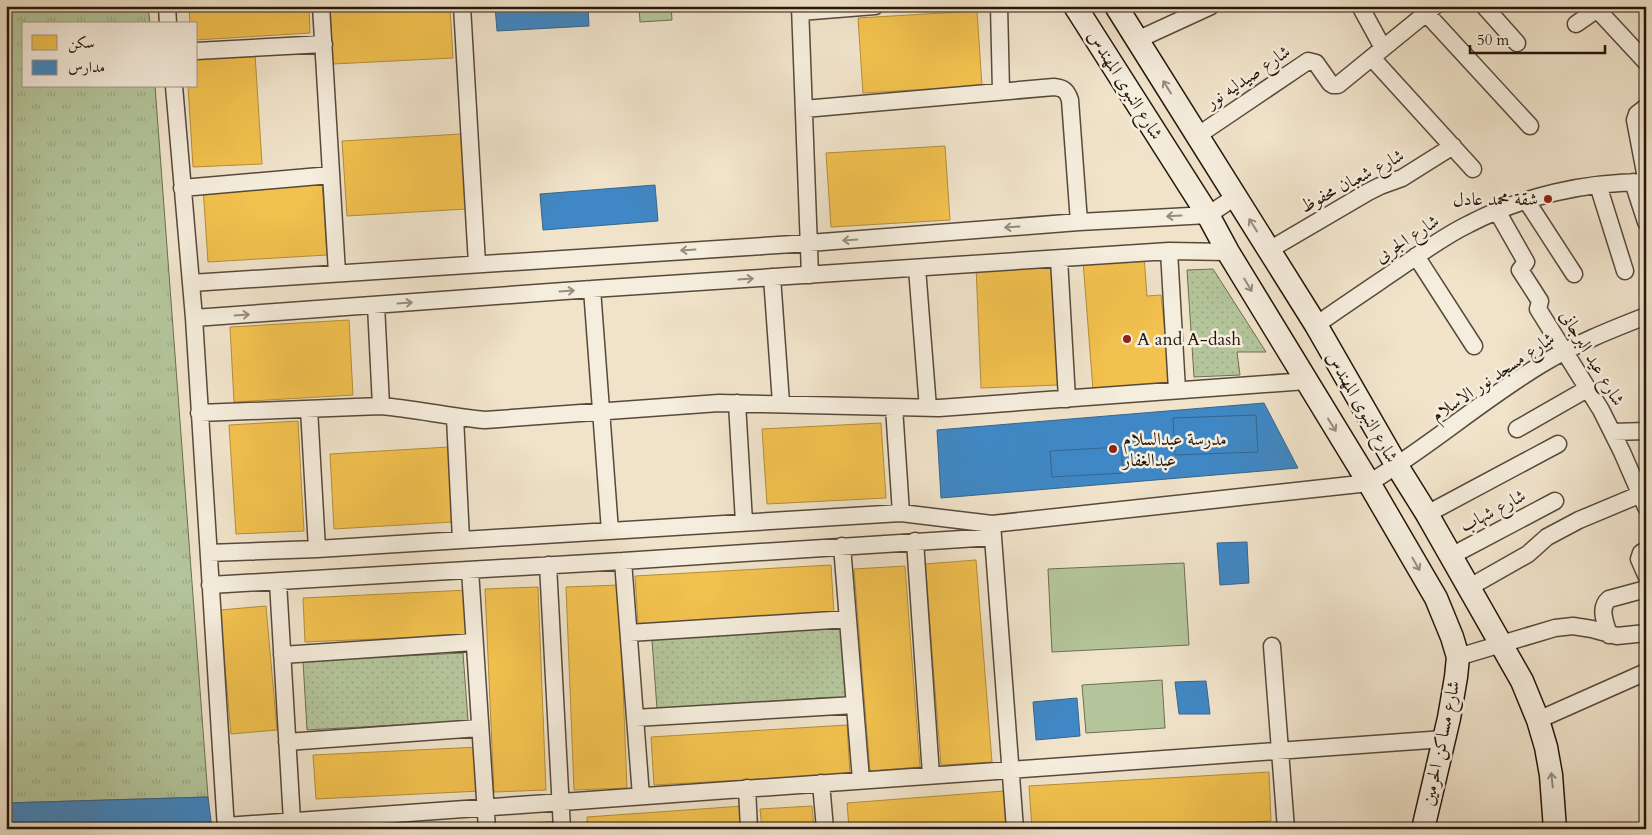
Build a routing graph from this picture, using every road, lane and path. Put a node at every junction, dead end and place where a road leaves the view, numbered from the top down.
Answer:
1 (167, 6) edge
2 (321, 6) edge
3 (462, 6) edge
4 (875, 6) edge
5 (999, 6) edge
6 (1075, 6) edge
7 (1116, 6) edge
8 (1211, 6) edge
9 (1360, 6) edge
10 (1484, 6) edge
11 (1598, 7) edge
12 (800, 9) edge
13 (1431, 10) edge
14 (168, 22) edge
15 (1576, 24) dead end
16 (1137, 40) junction
17 (1517, 43) dead end
18 (324, 44) junction
19 (198, 51) edge
20 (1377, 53) junction
21 (1646, 62) edge
22 (174, 88) edge
23 (1001, 91) junction
24 (1646, 107) edge
25 (804, 108) junction
26 (1530, 126) dead end
27 (1197, 136) junction
28 (1453, 146) junction
29 (1473, 168) dead end
30 (331, 176) junction
31 (1642, 181) edge
32 (1598, 185) junction
33 (182, 188) junction
34 (1235, 197) junction
35 (1526, 200) junction
36 (1497, 211) junction
37 (1208, 215) junction
38 (1079, 222) junction
39 (1646, 222) edge
40 (809, 243) junction
41 (1269, 250) junction
42 (1169, 252) junction
43 (1228, 252) junction
44 (1416, 256) junction
45 (1058, 259) junction
46 (477, 264) junction
47 (917, 268) junction
48 (1625, 272) dead end
49 (337, 273) junction
50 (1574, 274) dead end
51 (810, 275) junction
52 (772, 277) junction
53 (190, 283) junction
54 (592, 289) junction
55 (376, 305) junction
56 (1646, 316) edge
57 (194, 318) junction
58 (1316, 325) junction
59 (1474, 346) dead end
60 (1565, 352) junction
61 (1306, 381) junction
62 (1588, 389) junction
63 (1177, 390) junction
64 (1067, 399) junction
65 (737, 403) junction
66 (781, 403) junction
67 (381, 406) junction
68 (894, 407) junction
69 (928, 408) junction
70 (309, 409) junction
71 (601, 411) junction
72 (199, 413) junction
73 (455, 417) junction
74 (1517, 429) dead end
75 (1646, 431) edge
76 (1612, 432) junction
77 (1558, 444) dead end
78 (1397, 466) junction
79 (1369, 483) junction
80 (1644, 498) edge
81 (1555, 501) dead end
82 (901, 513) junction
83 (1428, 514) junction
84 (744, 522) junction
85 (992, 530) junction
86 (610, 531) junction
87 (460, 540) junction
88 (915, 541) junction
89 (842, 546) junction
90 (317, 549) junction
91 (1646, 550) edge
92 (209, 554) junction
93 (1451, 556) junction
94 (623, 561) junction
95 (548, 565) junction
96 (470, 570) junction
97 (1646, 576) edge
98 (278, 582) junction
99 (210, 585) junction
100 (1468, 588) junction
101 (1646, 589) edge
102 (848, 619) junction
103 (628, 633) junction
104 (1646, 633) edge
105 (1608, 635) junction
106 (474, 642) junction
107 (1500, 644) junction
108 (1272, 646) dead end
109 (282, 655) junction
110 (1458, 657) junction
111 (1646, 672) edge
112 (855, 705) junction
113 (635, 718) junction
114 (1538, 720) junction
115 (479, 728) junction
116 (1444, 738) junction
117 (287, 742) junction
118 (1280, 751) junction
119 (1010, 770) junction
120 (931, 776) junction
121 (861, 780) junction
122 (821, 783) junction
123 (747, 788) junction
124 (641, 796) junction
125 (560, 802) junction
126 (486, 807) junction
127 (292, 821) junction
128 (226, 827) edge
129 (487, 829) edge
130 (562, 829) edge
131 (749, 829) edge
132 (825, 829) edge
133 (1015, 829) edge
134 (1286, 829) edge
135 (1422, 829) edge
136 (1555, 829) edge

1 - 14 street
2 - 18 street
3 - 46 street
4 - 12 street
5 - 23 street
6 - 37 street, شارع النبوى المهندس
7 - 16 street, شارع النبوى المهندس
8 - 16 street
9 - 20 street
10 - 17 street
11 - 15 street
11 - 21 street
12 - 25 street
13 - 20 street, شارع صيدليه نور
13 - 26 street
27 -> 16 street, شارع النبوى المهندس
18 - 19 street
18 - 30 street
20 - 27 street, شارع صيدليه نور
20 - 28 street
22 - 33 street
23 - 25 street
23 - 38 street
24 - 31 street
25 - 40 street
27 - 34 street, شارع النبوى المهندس
28 - 29 street
28 - 41 street, شارع شعبان محفوظ
30 - 33 street
30 - 49 street
31 - 32 street, شارع الجربى
31 - 39 street
32 - 35 street, شارع الجربى
32 - 48 street
33 - 53 street
34 - 37 street
41 -> 34 street, شارع النبوى المهندس
35 - 36 street, شارع الجربى
35 - 50 street
36 - 44 street, شارع الجربى
36 - 60 street, شارع عيد البرجانى
37 -> 38 street
37 - 43 street, شارع النبوى المهندس
38 -> 40 street
40 -> 46 street
40 - 51 street
41 - 58 street, شارع النبوى المهندس
42 - 43 street
42 - 45 street
42 - 63 street
43 -> 61 street, شارع النبوى المهندس
44 - 58 street, شارع الجربى
44 - 59 street
45 - 47 street
45 - 64 street
46 - 49 street
47 - 51 street
47 - 69 street
49 - 53 street
51 - 52 street
54 -> 52 street
52 - 66 street
53 - 57 street
55 -> 54 street
54 - 71 street
57 -> 55 street
55 - 67 street
56 - 60 street, شارع مسجد نور الاسلام
57 - 72 street
58 - 78 street, شارع النبوى المهندس
60 - 62 street, شارع عيد البرجانى
60 - 78 street, شارع مسجد نور الاسلام
61 - 63 street
61 -> 79 street, شارع النبوى المهندس
62 - 74 street
62 - 76 street, شارع عيد البرجانى
63 - 64 street
64 - 69 street
65 - 66 street
65 - 71 street
65 - 84 street
66 - 68 street
67 - 70 street
67 - 73 street
68 - 69 street
68 - 82 street
70 - 72 street
70 - 90 street
71 - 73 street
71 - 86 street
72 - 92 street
73 - 87 street
75 - 76 street
76 - 80 street, شارع عيد البرجانى
77 - 83 street
78 - 79 street, شارع مسجد نور الاسلام
78 - 83 street, شارع النبوى المهندس
79 - 85 street
79 -> 110 street, شارع النبوى المهندس
80 - 100 street
81 - 93 street, شارع شهاب
82 - 84 street
82 - 85 street
83 - 93 street, شارع النبوى المهندس
84 - 86 street
85 - 88 street
85 - 119 street
86 - 87 street
87 - 90 street
88 - 89 street
88 - 120 street
89 - 94 street
89 - 102 street
90 - 92 street
91 - 97 street
92 - 99 street
93 - 100 street, شارع النبوى المهندس
94 - 95 street
94 - 103 street
95 - 96 street
95 - 125 street
96 - 98 street
96 - 106 street
98 - 99 street
98 - 109 street
99 - 128 street
100 - 107 street, شارع النبوى المهندس
101 - 105 street
102 - 103 street
102 - 112 street
103 - 113 street
104 - 105 street
105 - 107 street
106 - 109 street
106 - 115 street
107 - 110 street
107 - 114 street, شارع النبوى المهندس
108 - 118 street
109 - 117 street
110 - 116 street, شارع مساكن الحرمين
111 - 114 street
112 - 113 street
112 - 121 street
113 - 124 street
136 -> 114 street, شارع النبوى المهندس
115 - 117 street
115 - 126 street
116 - 118 street
116 - 135 street, شارع مساكن الحرمين
117 - 127 street
118 - 119 street
118 - 134 street
119 - 120 street
119 - 133 street
120 - 121 street
121 - 122 street
122 - 123 street
122 - 132 street
123 - 124 street
123 - 131 street
124 - 125 street
125 - 126 street
125 - 130 street
126 - 127 street
126 - 129 street
127 - 128 street

